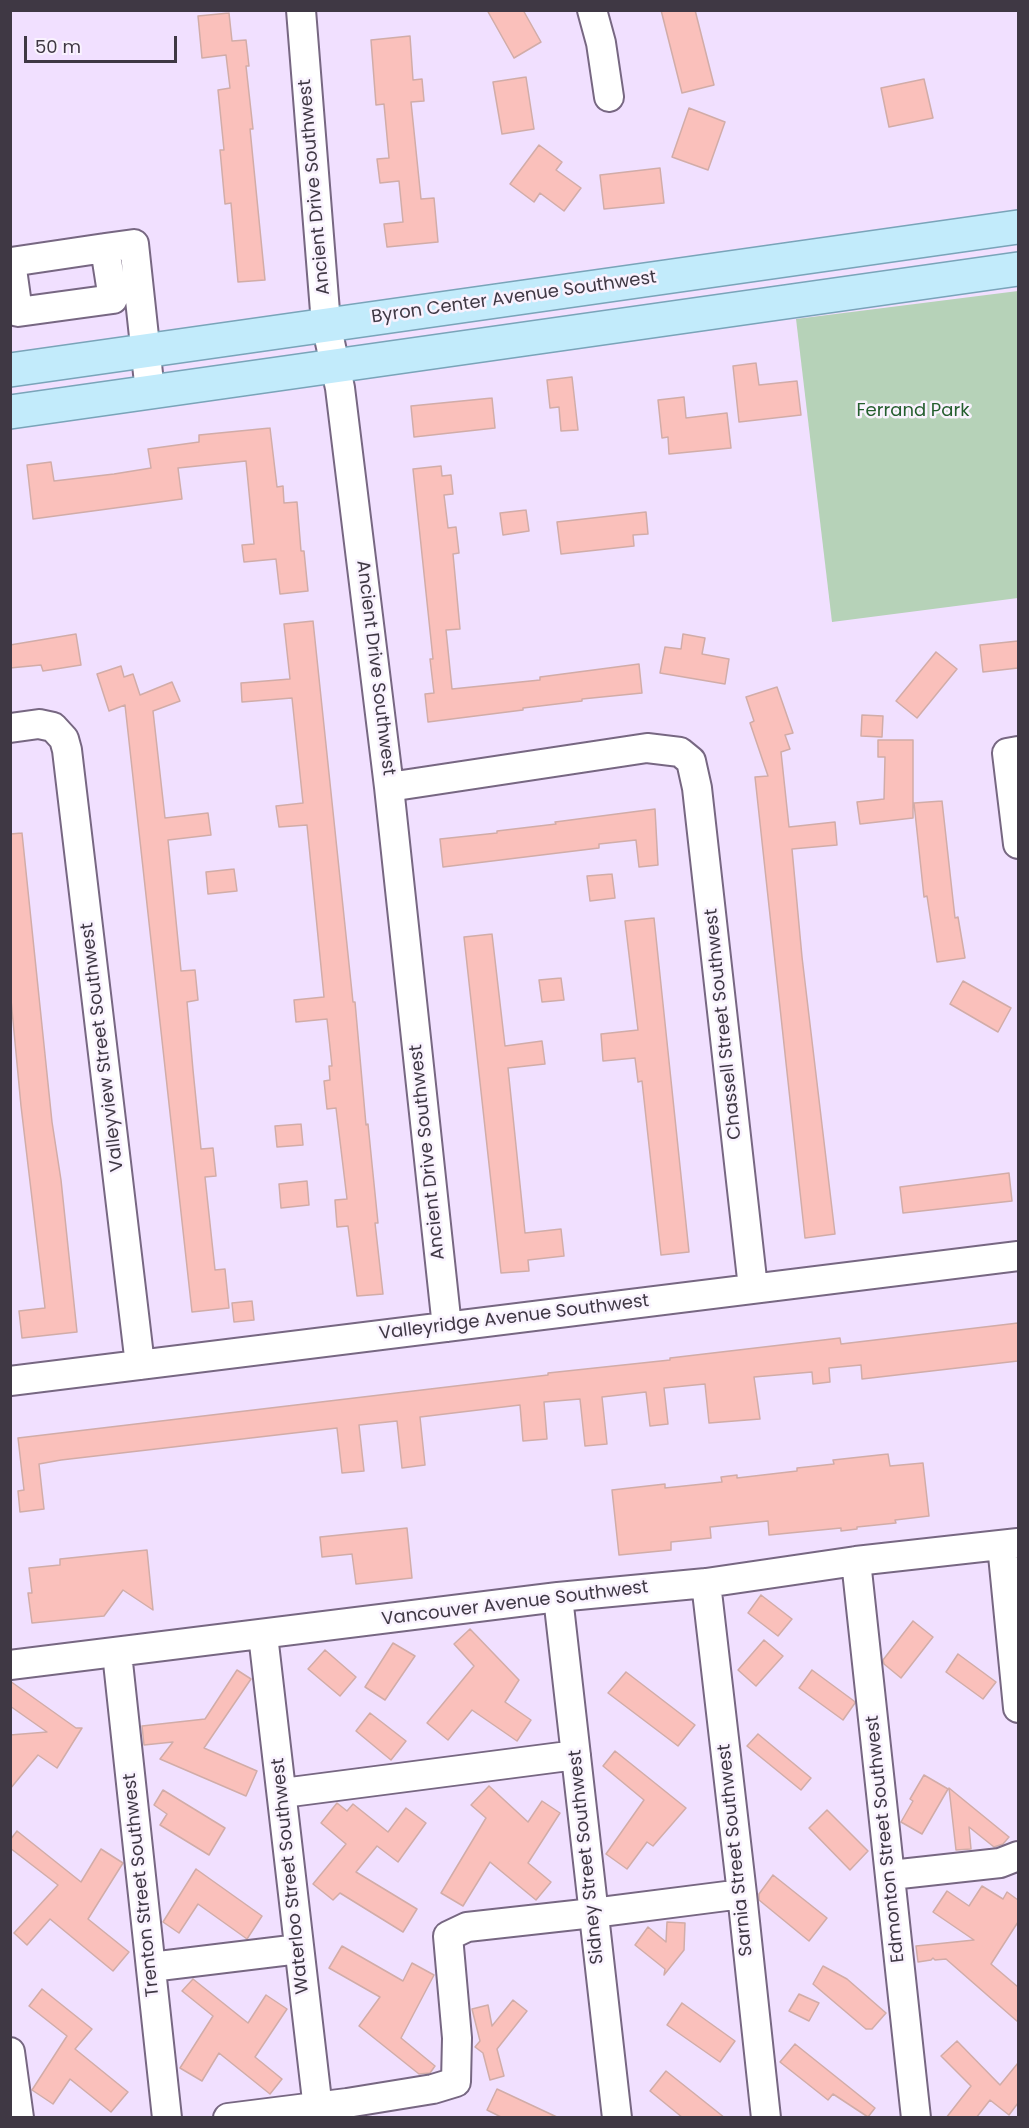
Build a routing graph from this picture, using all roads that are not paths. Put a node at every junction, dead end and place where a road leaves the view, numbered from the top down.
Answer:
1 (301, 10) edge
2 (592, 10) edge
3 (609, 97) dead end
4 (1018, 227) edge
5 (105, 248) dead end
6 (1018, 269) edge
7 (326, 324) junction
8 (146, 350) junction
9 (337, 366) junction
10 (10, 370) edge
11 (150, 392) junction
12 (10, 412) edge
13 (10, 728) edge
14 (1018, 751) edge
15 (389, 787) junction
16 (1018, 844) edge
17 (1018, 1256) edge
18 (753, 1288) junction
19 (447, 1327) junction
20 (140, 1365) junction
21 (10, 1381) edge
22 (1010, 1544) edge
23 (856, 1561) junction
24 (706, 1583) junction
25 (558, 1597) junction
26 (263, 1635) junction
27 (117, 1653) junction
28 (10, 1665) edge
29 (1018, 1708) edge
30 (576, 1755) junction
31 (283, 1793) junction
32 (1018, 1856) edge
33 (891, 1875) junction
34 (742, 1893) junction
35 (593, 1913) junction
36 (299, 1949) junction
37 (152, 1967) junction
38 (10, 2052) edge
39 (318, 2112) edge
40 (19, 2118) edge
41 (167, 2118) edge
42 (228, 2118) edge
43 (617, 2118) edge
44 (766, 2118) edge
45 (916, 2118) edge

1 - 7 street, Ancient Drive Southwest
2 - 3 street
4 - 7 main road, Byron Center Avenue Southwest
5 - 8 street
6 - 9 main road
7 - 8 main road, Byron Center Avenue Southwest
7 - 9 street, Ancient Drive Southwest
8 - 10 main road, Byron Center Avenue Southwest
8 - 11 street
9 - 11 main road
9 - 15 street, Ancient Drive Southwest
11 - 12 main road
13 - 20 street, Valleyview Street Southwest
14 - 16 street
15 - 18 street, Chassell Street Southwest
15 - 19 street, Ancient Drive Southwest
17 - 18 street, Valleyridge Avenue Southwest
18 - 19 street, Valleyridge Avenue Southwest
19 - 20 street, Valleyridge Avenue Southwest
20 - 21 street, Valleyridge Avenue Southwest
22 - 23 street, Vancouver Avenue Southwest
22 - 29 street
23 - 24 street, Vancouver Avenue Southwest
23 - 33 street, Edmonton Street Southwest
24 - 25 street, Vancouver Avenue Southwest
24 - 34 street, Sarnia Street Southwest
25 - 26 street, Vancouver Avenue Southwest
25 - 30 street, Sidney Street Southwest
26 - 27 street, Vancouver Avenue Southwest
26 - 31 street, Waterloo Street Southwest
27 - 28 street, Vancouver Avenue Southwest
27 - 37 street, Trenton Street Southwest
30 - 31 street
30 - 35 street, Sidney Street Southwest
31 - 36 street, Waterloo Street Southwest
32 - 33 street
33 - 45 street, Edmonton Street Southwest
34 - 35 street
34 - 44 street, Sarnia Street Southwest
35 - 39 street
35 - 43 street, Sidney Street Southwest
36 - 37 street
36 - 39 street, Waterloo Street Southwest
37 - 41 street, Trenton Street Southwest
38 - 40 street
39 - 42 street

